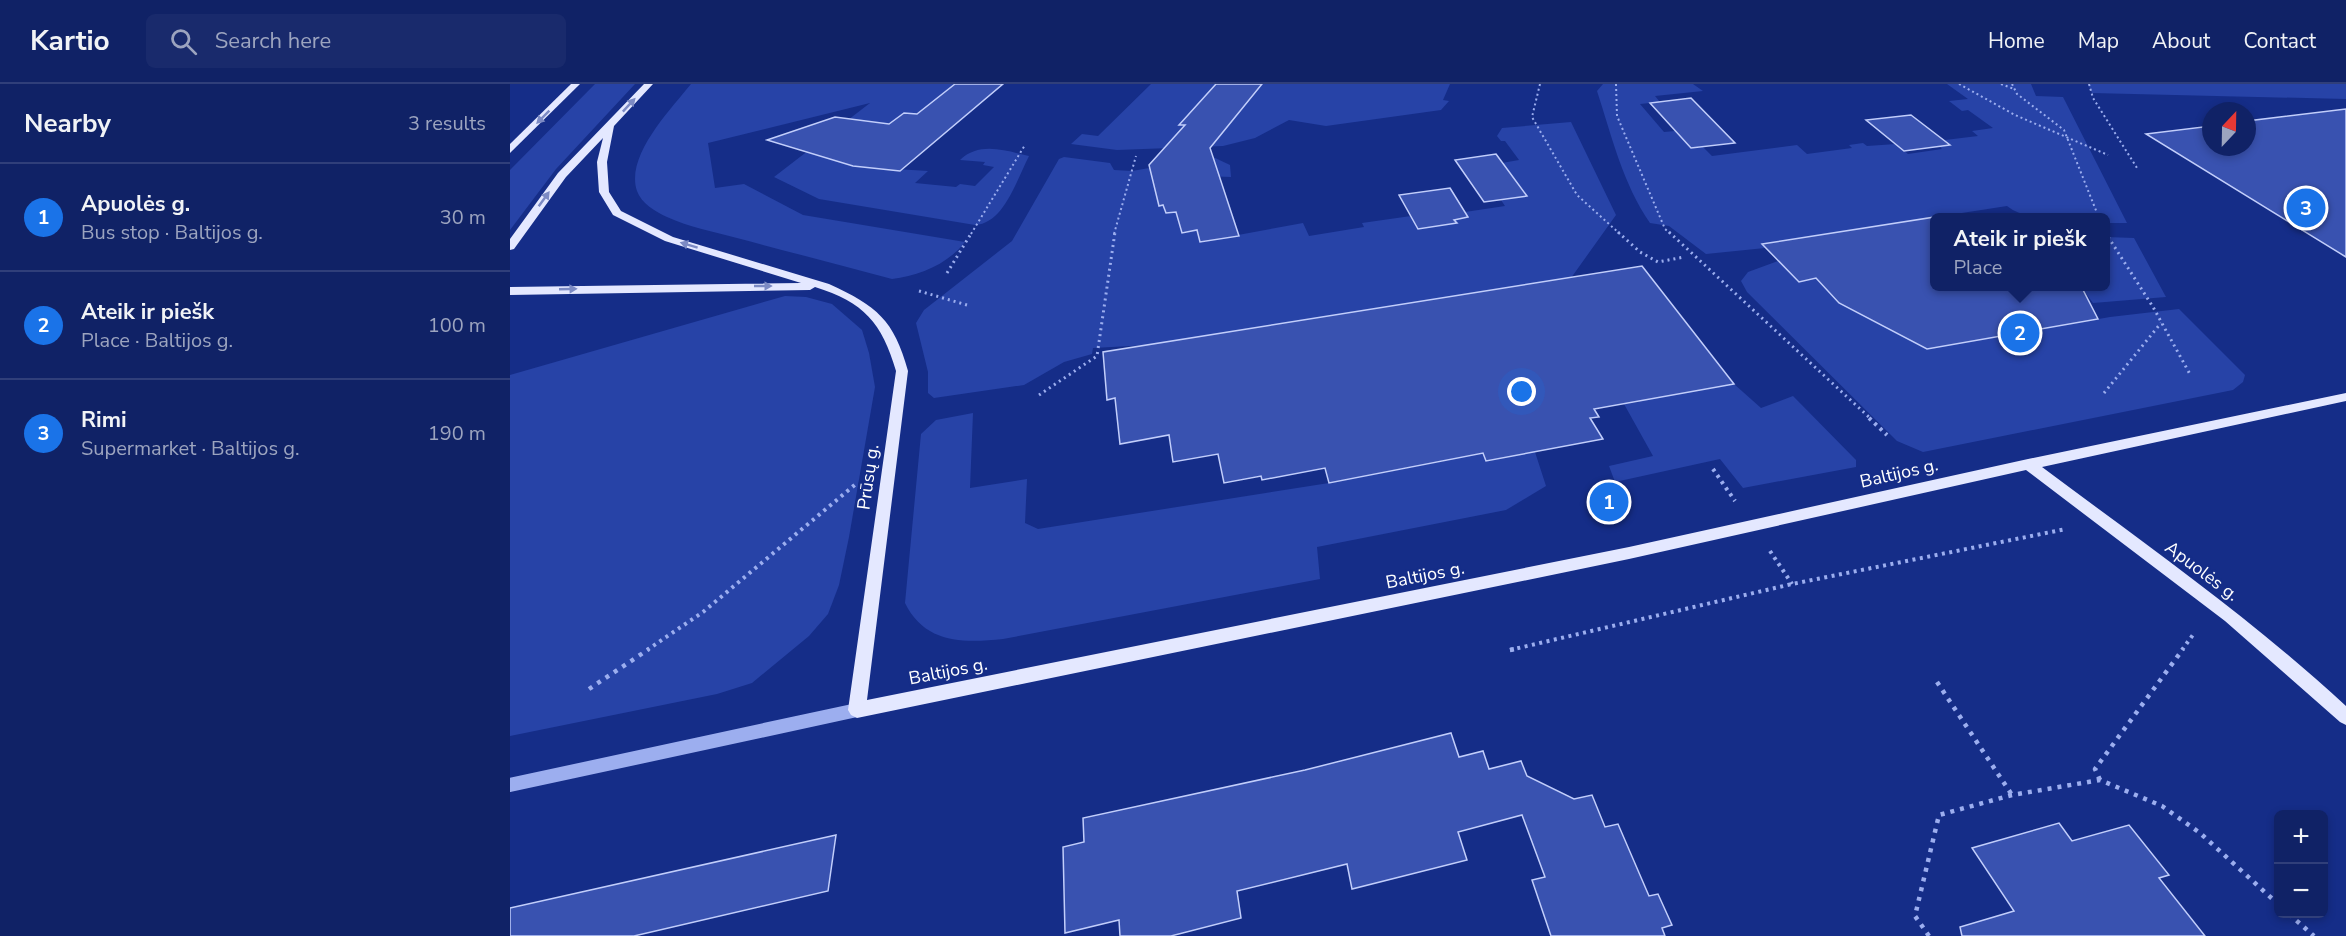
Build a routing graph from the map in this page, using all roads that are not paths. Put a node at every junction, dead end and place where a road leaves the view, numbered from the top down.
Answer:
1 (576, 84) edge
2 (649, 84) edge
3 (609, 127) junction
4 (510, 150) edge
5 (510, 247) edge
6 (825, 286) junction
7 (510, 291) edge
8 (2346, 397) edge
9 (2028, 464) junction
10 (857, 710) junction
11 (2346, 717) edge
12 (510, 785) edge

1 -> 4 main road
3 -> 2 main road
5 -> 3 main road
6 -> 3 main road, Prūsų g.
7 -> 6 main road, Prūsų g.
6 - 10 main road, Prūsų g.
8 - 9 main road, Baltijos g.
9 - 10 main road, Baltijos g.
9 - 11 main road, Apuolės g.
10 - 12 street, Baltijos g.

